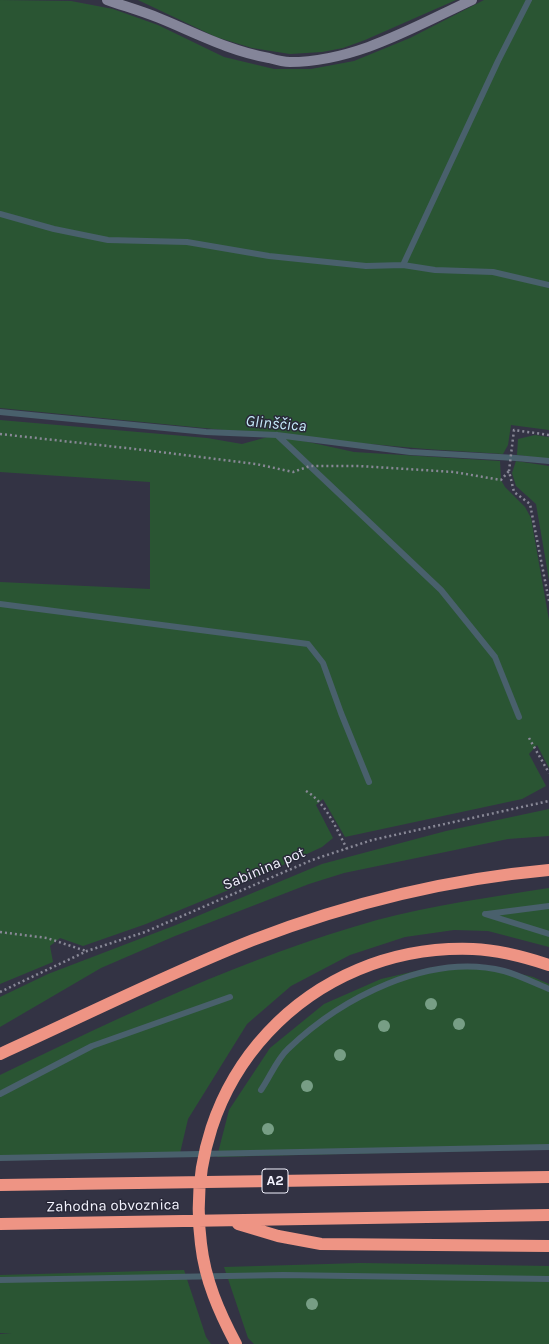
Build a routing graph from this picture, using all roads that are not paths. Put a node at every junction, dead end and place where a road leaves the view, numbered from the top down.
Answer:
1 (107, 0) edge
2 (472, 0) edge
3 (549, 870) edge
4 (549, 965) edge
5 (0, 1054) edge
6 (549, 1177) edge
7 (0, 1185) edge
8 (549, 1215) edge
9 (227, 1221) junction
10 (0, 1224) edge
11 (549, 1246) edge
12 (236, 1344) edge

1 - 2 street
3 - 5 highway
4 - 12 highway
6 - 7 highway, A2
8 - 9 highway, Zahodna obvoznica
9 - 10 highway, Zahodna obvoznica
9 - 11 highway

